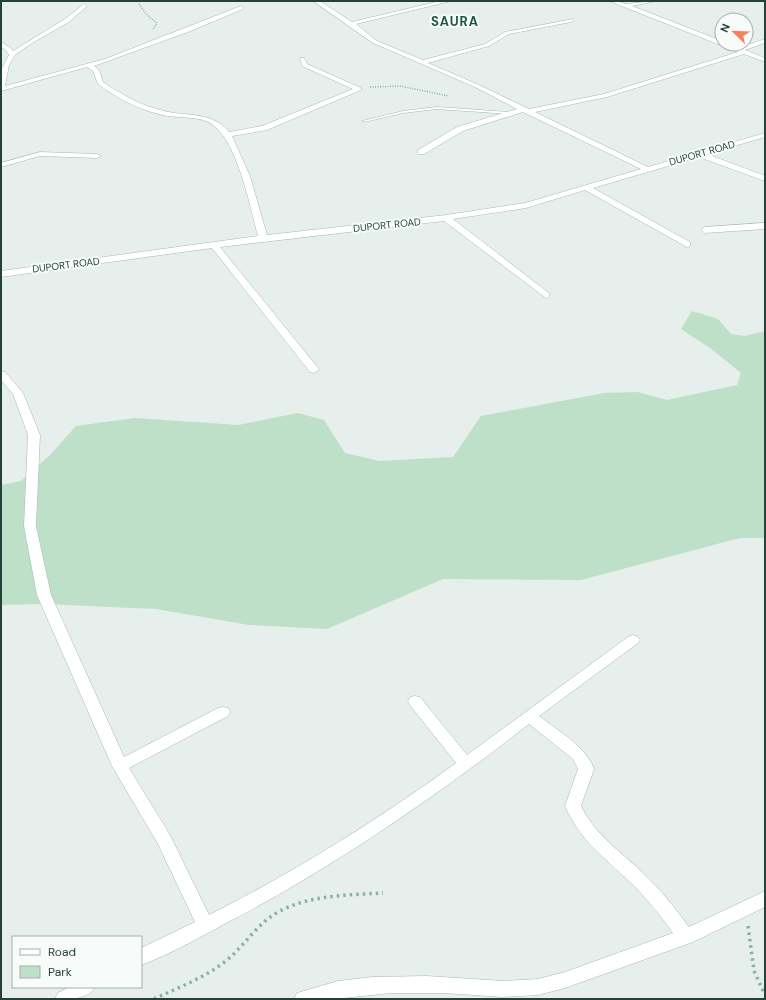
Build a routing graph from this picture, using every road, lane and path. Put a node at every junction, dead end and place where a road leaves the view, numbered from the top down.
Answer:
1 (316, 1) edge
2 (448, 1) edge
3 (612, 1) edge
4 (653, 1) edge
5 (139, 4) dead end
6 (84, 6) dead end
7 (623, 6) junction
8 (241, 8) dead end
9 (571, 20) dead end
10 (350, 24) junction
11 (714, 41) edge
12 (765, 41) edge
13 (1, 44) edge
14 (754, 46) edge
15 (138, 48) junction
16 (738, 52) edge
17 (744, 52) edge
18 (12, 55) junction
19 (302, 59) dead end
20 (765, 60) edge
21 (423, 62) junction
22 (88, 65) junction
23 (1, 89) edge
24 (359, 89) junction
25 (450, 97) dead end
26 (527, 110) junction
27 (509, 113) junction
28 (364, 121) dead end
29 (227, 135) junction
30 (763, 136) edge
31 (421, 152) dead end
32 (699, 154) junction
33 (97, 156) dead end
34 (1, 165) edge
35 (647, 169) junction
36 (765, 179) edge
37 (585, 187) junction
38 (446, 218) junction
39 (765, 226) edge
40 (705, 230) dead end
41 (264, 238) junction
42 (687, 244) dead end
43 (215, 246) junction
44 (1, 274) edge
45 (546, 295) dead end
46 (314, 370) dead end
47 (1, 374) edge
48 (633, 640) dead end
49 (415, 701) dead end
50 (223, 712) dead end
51 (529, 716) junction
52 (466, 764) junction
53 (120, 766) junction
54 (383, 893) dead end
55 (765, 898) edge
56 (747, 909) junction
57 (206, 926) junction
58 (687, 937) junction
59 (142, 957) edge
60 (84, 988) edge
61 (765, 994) edge
62 (64, 999) edge
63 (154, 999) edge
64 (303, 999) edge

1 - 10 street
2 - 10 street
3 - 7 street
4 - 7 street
5 - 15 path
6 - 18 street
7 - 11 street
8 - 15 street
9 - 21 street
10 - 21 street
12 - 14 street
13 - 18 street
15 - 22 street
16 - 26 street
17 - 20 street
18 - 23 street
19 - 24 street
21 - 26 street
22 - 23 street
22 - 29 street
24 - 25 path
24 - 29 street
26 - 27 street
26 - 35 street
27 - 28 lane
27 - 31 street
29 - 41 street
30 - 32 street, DUPORT ROAD
32 - 35 street, DUPORT ROAD
32 - 36 street
33 - 34 street
35 - 37 street, DUPORT ROAD
37 - 38 street, DUPORT ROAD
37 - 42 street
38 - 41 street, DUPORT ROAD
38 - 45 street
39 - 40 street
41 - 43 street, DUPORT ROAD
43 - 44 street, DUPORT ROAD
43 - 46 street
47 - 53 street
48 - 51 street
49 - 52 street
50 - 53 street
51 - 52 street
51 - 58 street
52 - 57 street
53 - 57 street
54 - 63 path
55 - 56 street
56 - 58 street
56 - 61 path
57 - 59 street
58 - 64 street
60 - 62 street

